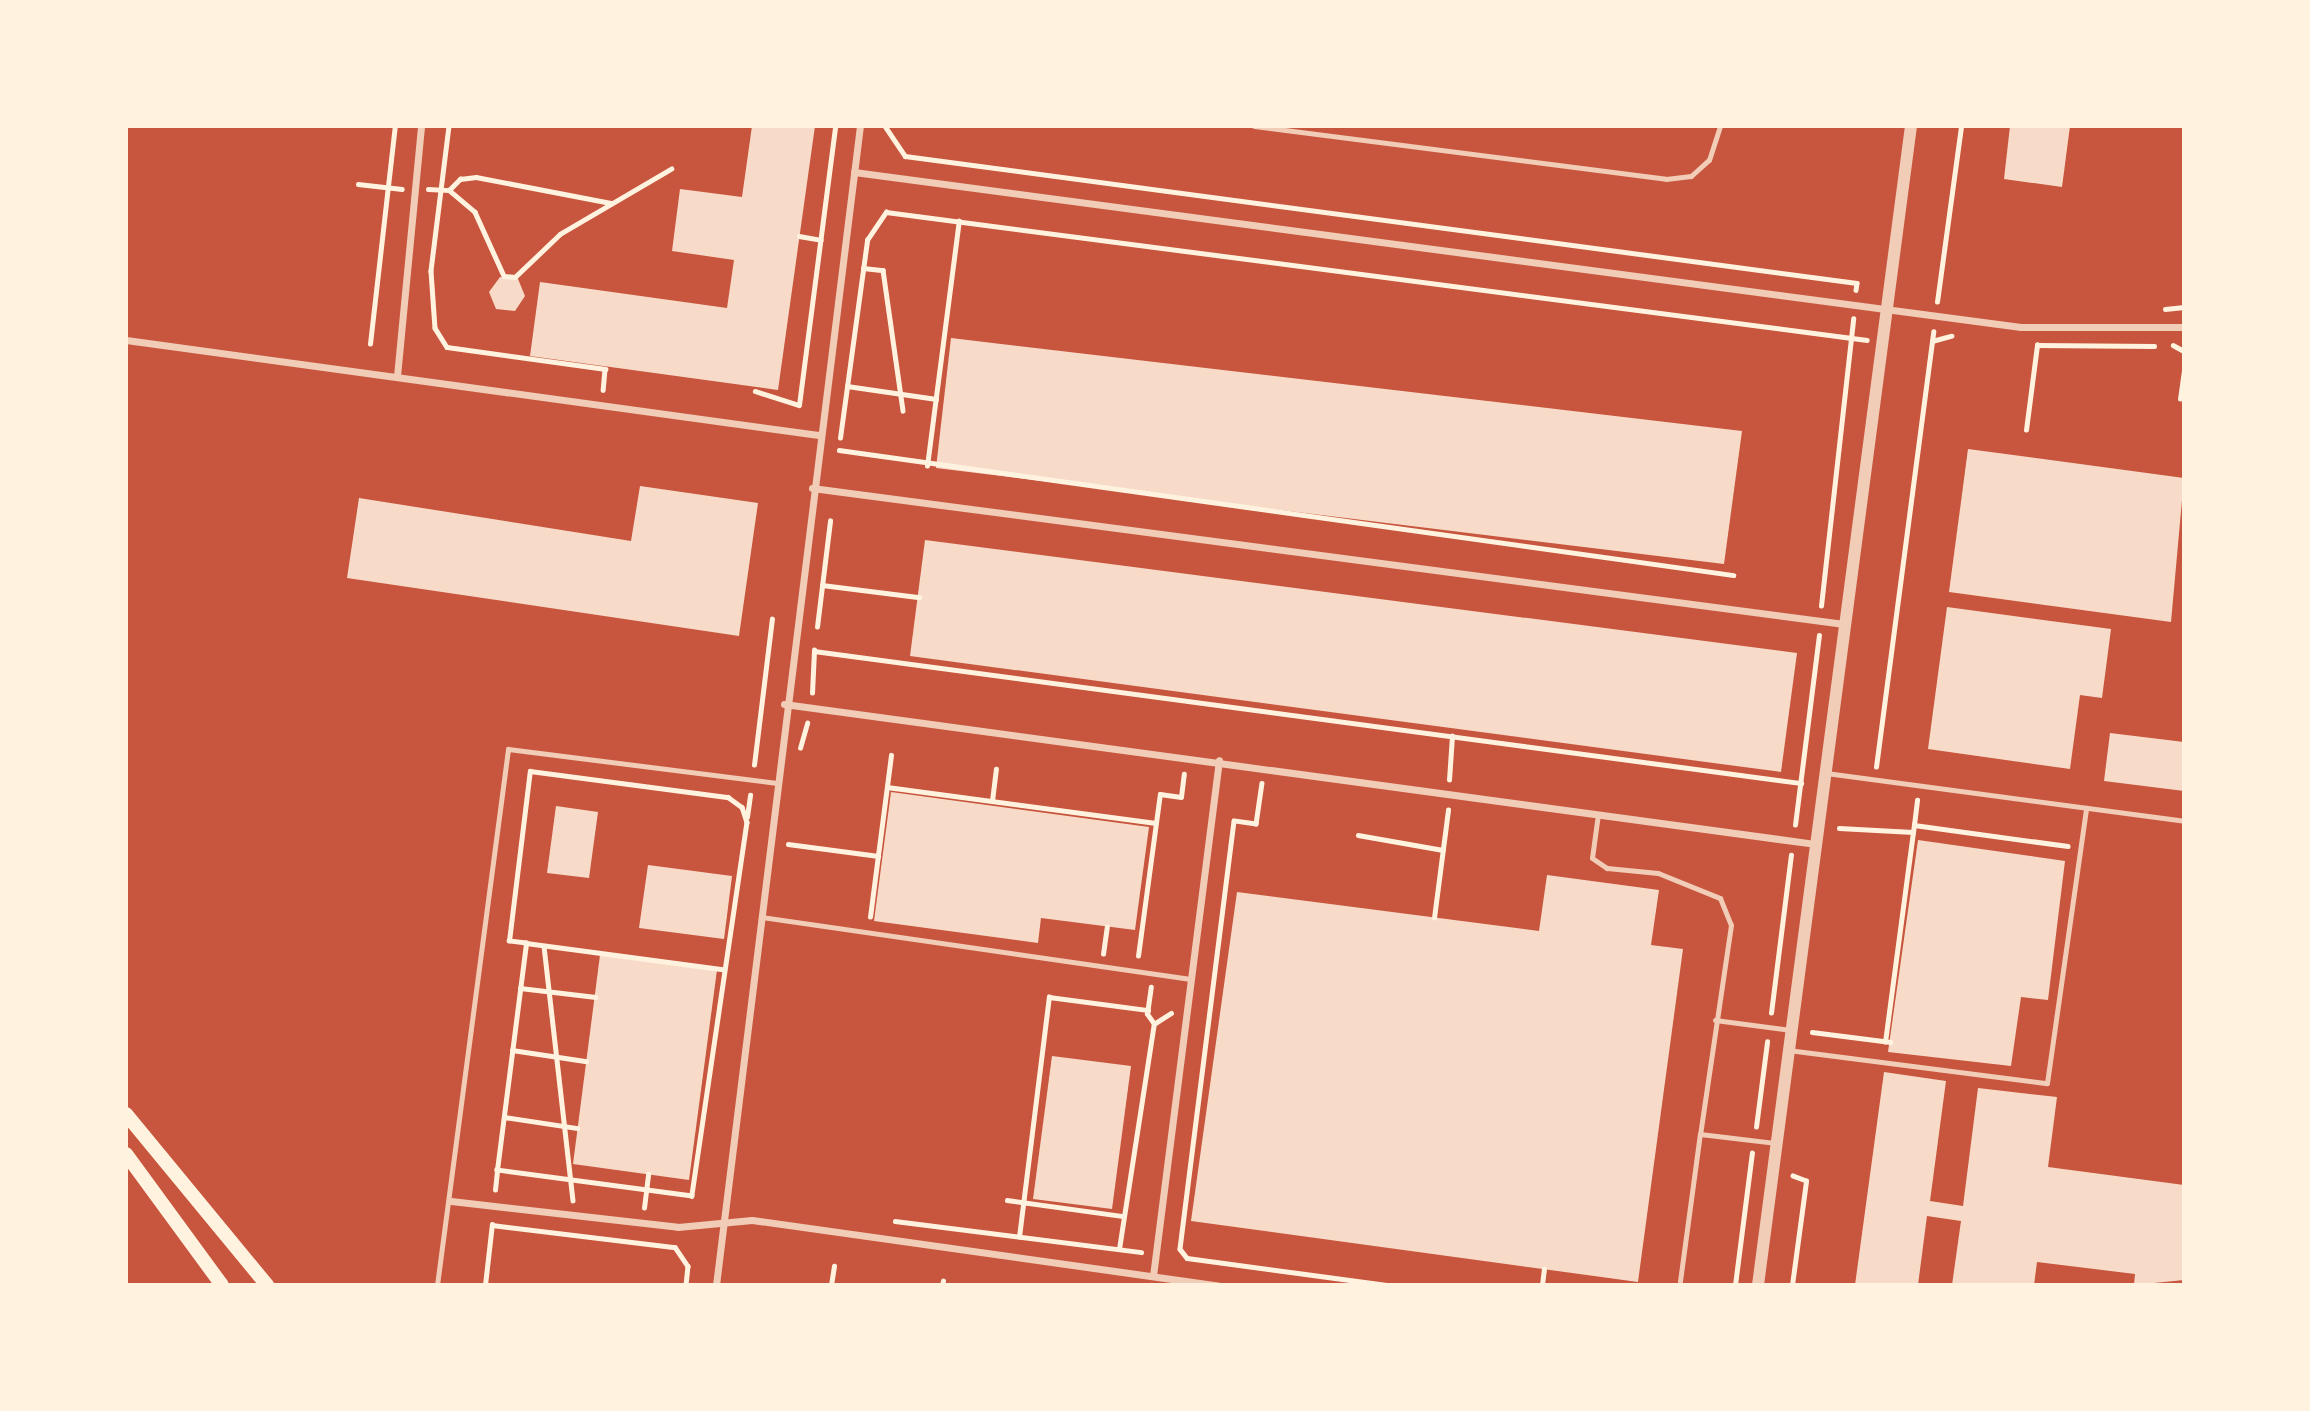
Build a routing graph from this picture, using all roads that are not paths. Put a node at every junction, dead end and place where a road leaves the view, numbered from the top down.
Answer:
1 (421, 126) edge
2 (860, 126) edge
3 (1254, 126) edge
4 (1720, 126) edge
5 (1911, 126) edge
6 (854, 172) junction
7 (1886, 309) junction
8 (2184, 327) edge
9 (126, 340) edge
10 (397, 376) junction
11 (819, 435) junction
12 (812, 488) junction
13 (1844, 624) junction
14 (784, 704) junction
15 (1219, 760) junction
16 (1824, 773) junction
17 (779, 783) junction
18 (2086, 808) junction
19 (1598, 814) junction
20 (2184, 821) edge
21 (1815, 844) junction
22 (761, 917) junction
23 (1191, 979) junction
24 (1715, 1020) junction
25 (1791, 1030) junction
26 (1788, 1050) junction
27 (126, 1114) edge
28 (1700, 1134) junction
29 (1776, 1143) junction
30 (126, 1154) edge
31 (451, 1201) junction
32 (721, 1223) junction
33 (1153, 1276) junction
34 (1680, 1281) dead end
35 (222, 1285) edge
36 (267, 1285) edge
37 (437, 1285) edge
38 (716, 1285) edge
39 (1217, 1285) edge
40 (1758, 1285) edge

1 - 10 street
2 - 6 street
3 - 4 lane
5 - 7 street
6 - 7 street
6 - 11 street
7 - 8 street
7 - 13 street
9 - 10 street
10 - 11 street
11 - 12 street
12 - 13 street
12 - 14 street
13 - 16 street
14 - 15 street
14 - 17 street
15 - 19 street
15 - 23 street
16 - 18 lane
16 - 21 street
17 - 22 street
17 - 31 lane
18 - 20 lane
18 - 26 lane
19 - 21 street
19 - 24 lane
21 - 25 street
22 - 23 lane
22 - 32 street
23 - 33 street
24 - 25 lane
24 - 28 lane
25 - 26 street
26 - 29 street
27 - 36 main road
28 - 29 lane
28 - 34 lane
29 - 40 street
30 - 35 main road
31 - 32 street
31 - 37 lane
32 - 33 street
32 - 38 street
33 - 39 street

